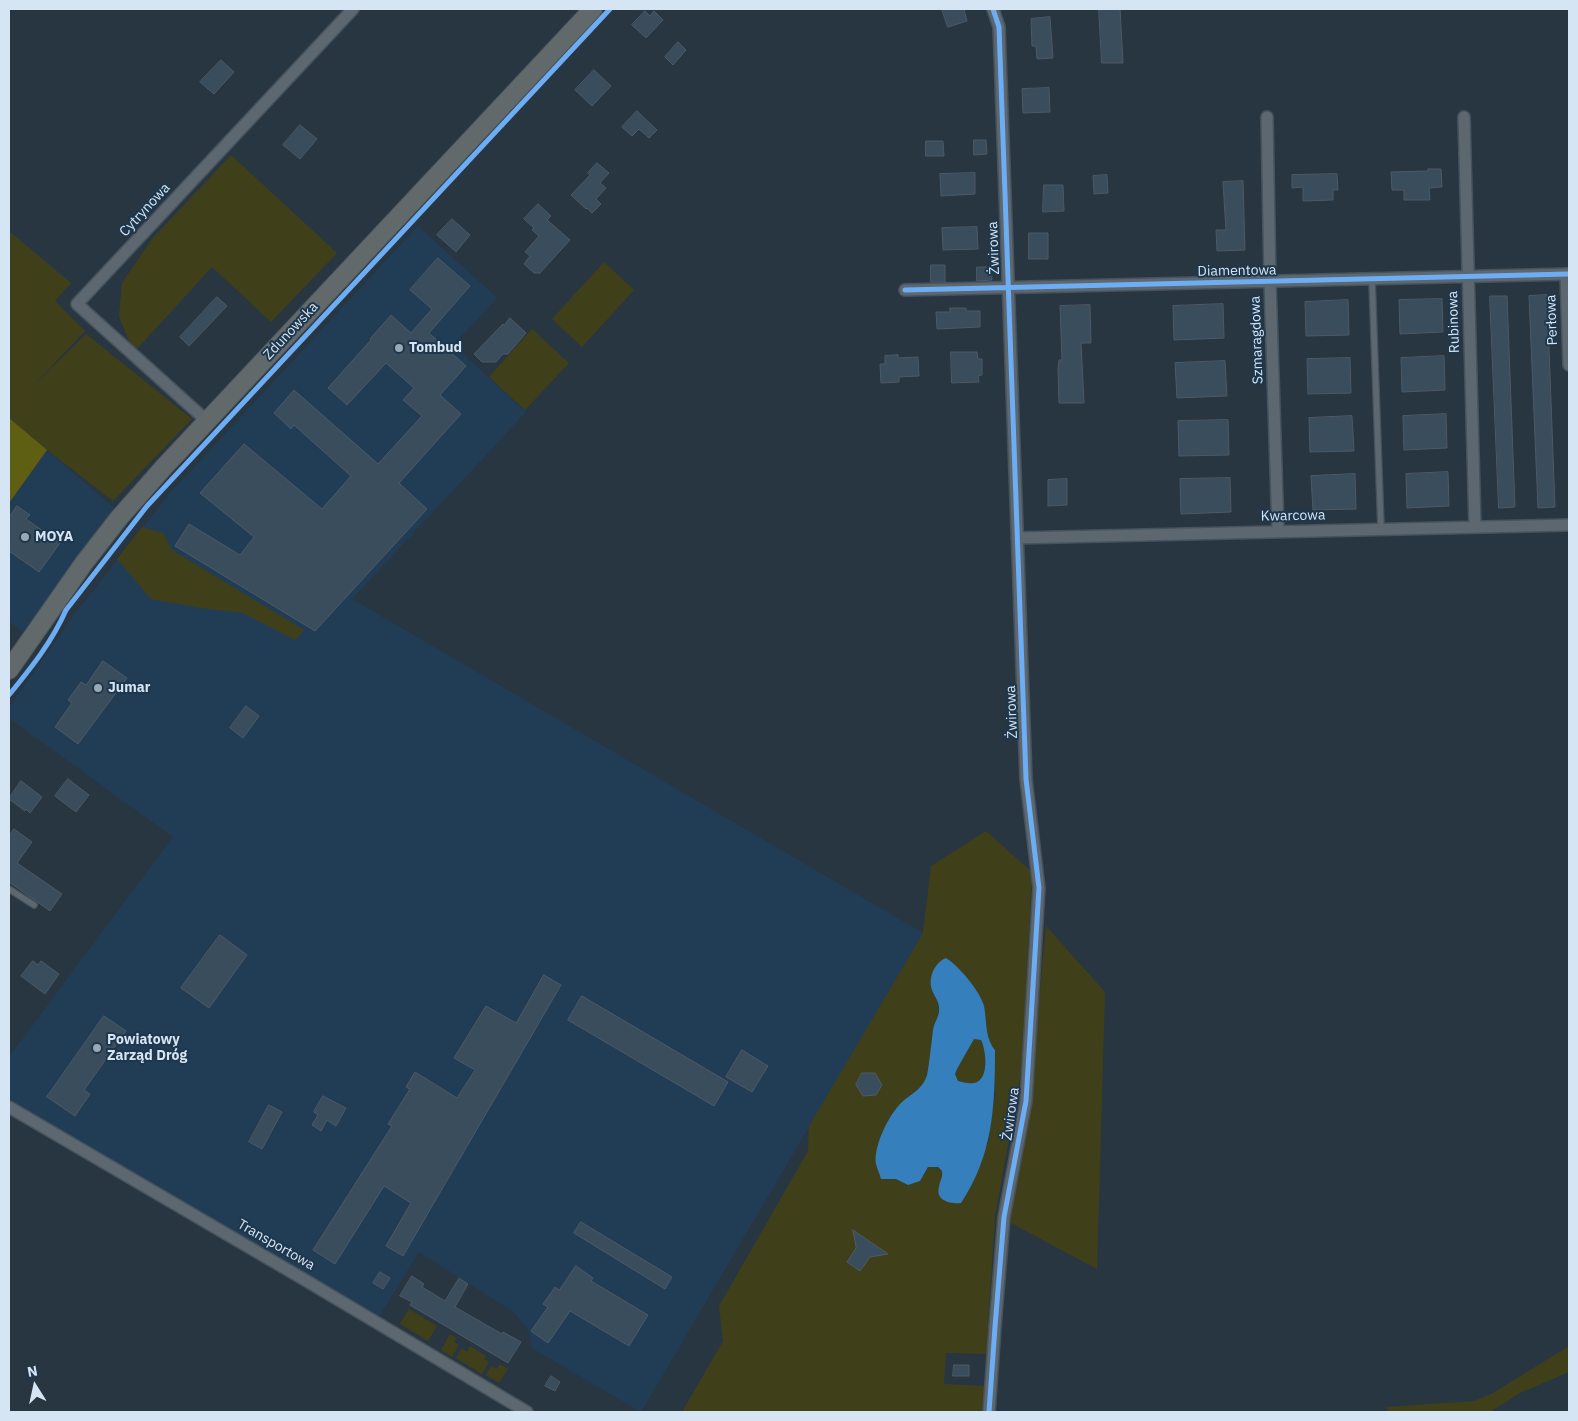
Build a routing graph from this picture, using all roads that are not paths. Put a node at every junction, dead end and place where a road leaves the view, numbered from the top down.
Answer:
1 (353, 9) edge
2 (592, 9) edge
3 (993, 9) edge
4 (1268, 117) dead end
5 (1464, 117) dead end
6 (1567, 274) edge
7 (1468, 278) junction
8 (1372, 280) junction
9 (1270, 282) junction
10 (1007, 287) junction
11 (905, 290) dead end
12 (1569, 365) edge
13 (207, 421) junction
14 (1569, 525) edge
15 (1475, 527) junction
16 (1381, 529) junction
17 (1278, 531) junction
18 (1017, 538) junction
19 (9, 670) edge
20 (9, 889) edge
21 (34, 905) dead end
22 (9, 1107) edge
23 (527, 1412) edge
24 (989, 1412) edge

1 - 13 street, Cytrynowa
2 - 13 main road, Zdunowska
3 - 10 street, Żwirowa
4 - 9 street, Szmaragdowa
5 - 7 street, Rubinowa
6 - 7 street, Diamentowa
6 - 12 street, Perłowa
7 - 8 street, Diamentowa
7 - 15 street, Rubinowa
8 - 9 street, Diamentowa
8 - 16 lane
9 - 10 street, Diamentowa
9 - 17 street, Szmaragdowa
10 - 11 street, Diamentowa
10 - 18 street, Żwirowa
13 - 19 main road, Zdunowska
14 - 15 street, Kwarcowa
15 - 16 street, Kwarcowa
16 - 17 street, Kwarcowa
17 - 18 street, Kwarcowa
18 - 24 street, Żwirowa
20 - 21 lane
22 - 23 street, Transportowa

